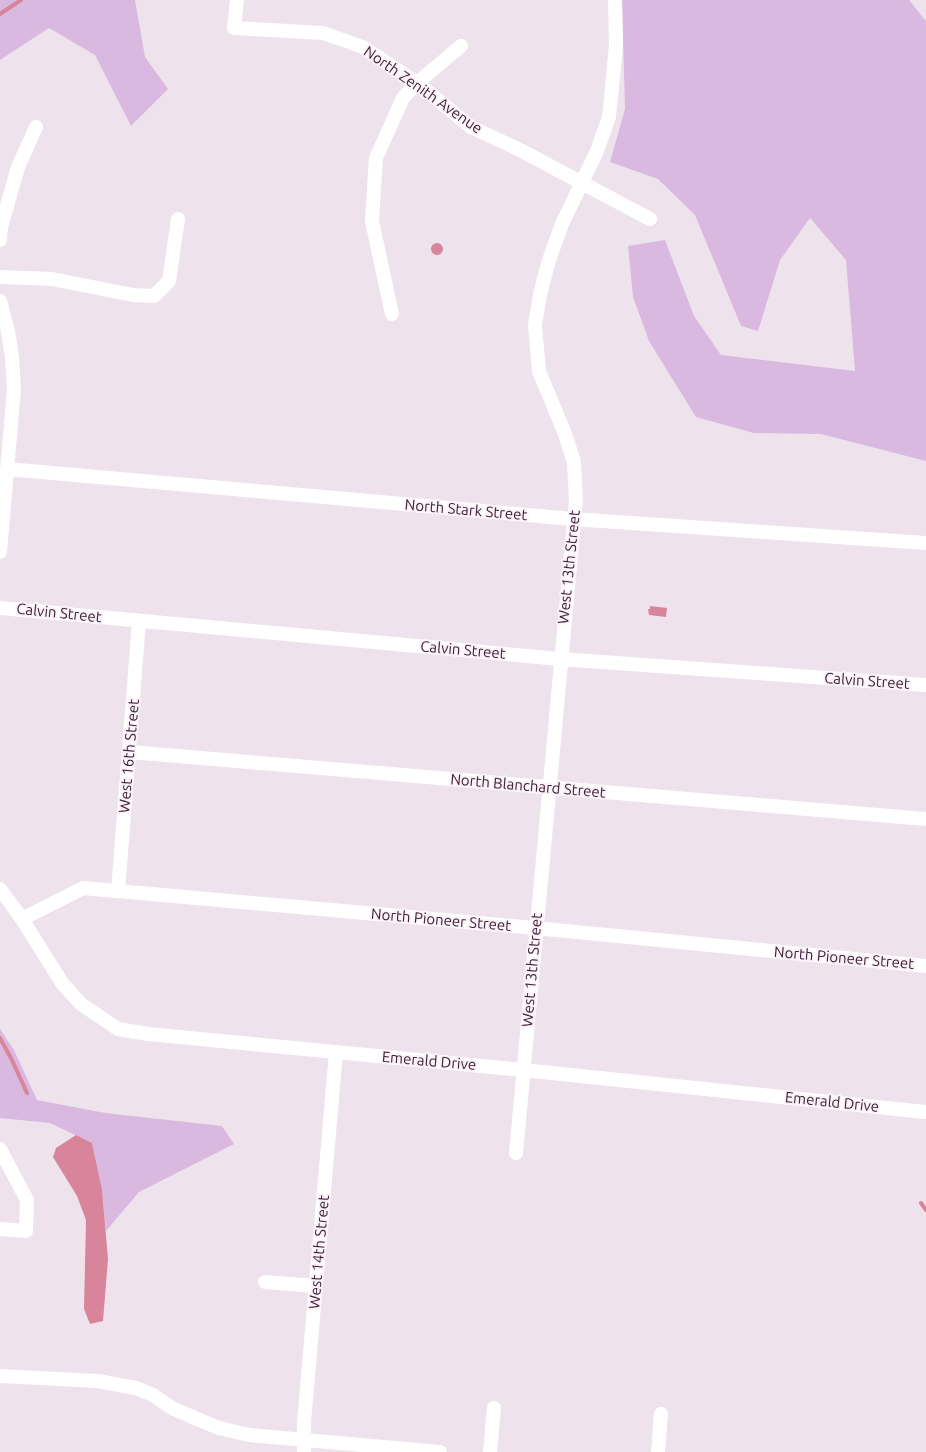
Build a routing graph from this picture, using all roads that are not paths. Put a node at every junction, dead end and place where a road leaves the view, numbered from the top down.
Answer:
1 (237, 0) edge
2 (615, 0) edge
3 (461, 46) dead end
4 (417, 83) junction
5 (36, 127) dead end
6 (582, 183) junction
7 (178, 219) dead end
8 (650, 219) dead end
9 (0, 240) edge
10 (0, 276) edge
11 (0, 301) edge
12 (392, 314) dead end
13 (7, 469) junction
14 (573, 519) junction
15 (926, 543) edge
16 (0, 552) edge
17 (0, 608) edge
18 (139, 621) junction
19 (560, 659) junction
20 (926, 685) edge
21 (130, 752) junction
22 (548, 788) junction
23 (926, 818) edge
24 (0, 889) edge
25 (118, 891) junction
26 (22, 919) junction
27 (535, 928) junction
28 (926, 966) edge
29 (336, 1052) junction
30 (523, 1070) junction
31 (925, 1112) dead end
32 (0, 1150) edge
33 (516, 1152) dead end
34 (0, 1229) edge
35 (265, 1282) dead end
36 (316, 1286) junction
37 (0, 1376) edge
38 (494, 1408) dead end
39 (661, 1414) dead end
40 (304, 1446) edge
41 (440, 1452) edge
42 (490, 1452) edge
43 (658, 1452) edge

1 - 4 street, North Zenith Avenue
2 - 6 street, West 13th Street
3 - 4 street
4 - 6 street, North Zenith Avenue
4 - 12 street
5 - 9 street
6 - 8 street, North Zenith Avenue
6 - 14 street, West 13th Street
7 - 10 street
11 - 13 street
13 - 14 street, North Stark Street
13 - 16 street
14 - 15 street, North Stark Street
14 - 19 street, West 13th Street
17 - 18 street, Calvin Street
18 - 19 street, Calvin Street
18 - 21 street, West 16th Street
19 - 20 street, Calvin Street
19 - 22 street, West 13th Street
21 - 22 street, North Blanchard Street
21 - 25 street, West 16th Street
22 - 23 street, North Blanchard Street
22 - 27 street, West 13th Street
24 - 26 street, Emerald Drive
25 - 26 street, North Pioneer Street
25 - 27 street, North Pioneer Street
26 - 29 street, Emerald Drive
27 - 28 street, North Pioneer Street
27 - 30 street, West 13th Street
29 - 30 street, Emerald Drive
29 - 36 street, West 14th Street
30 - 31 street, Emerald Drive
30 - 33 street, West 13th Street
32 - 34 street
35 - 36 street
36 - 40 street, West 14th Street
37 - 40 street
38 - 42 street
39 - 43 street
40 - 41 street

